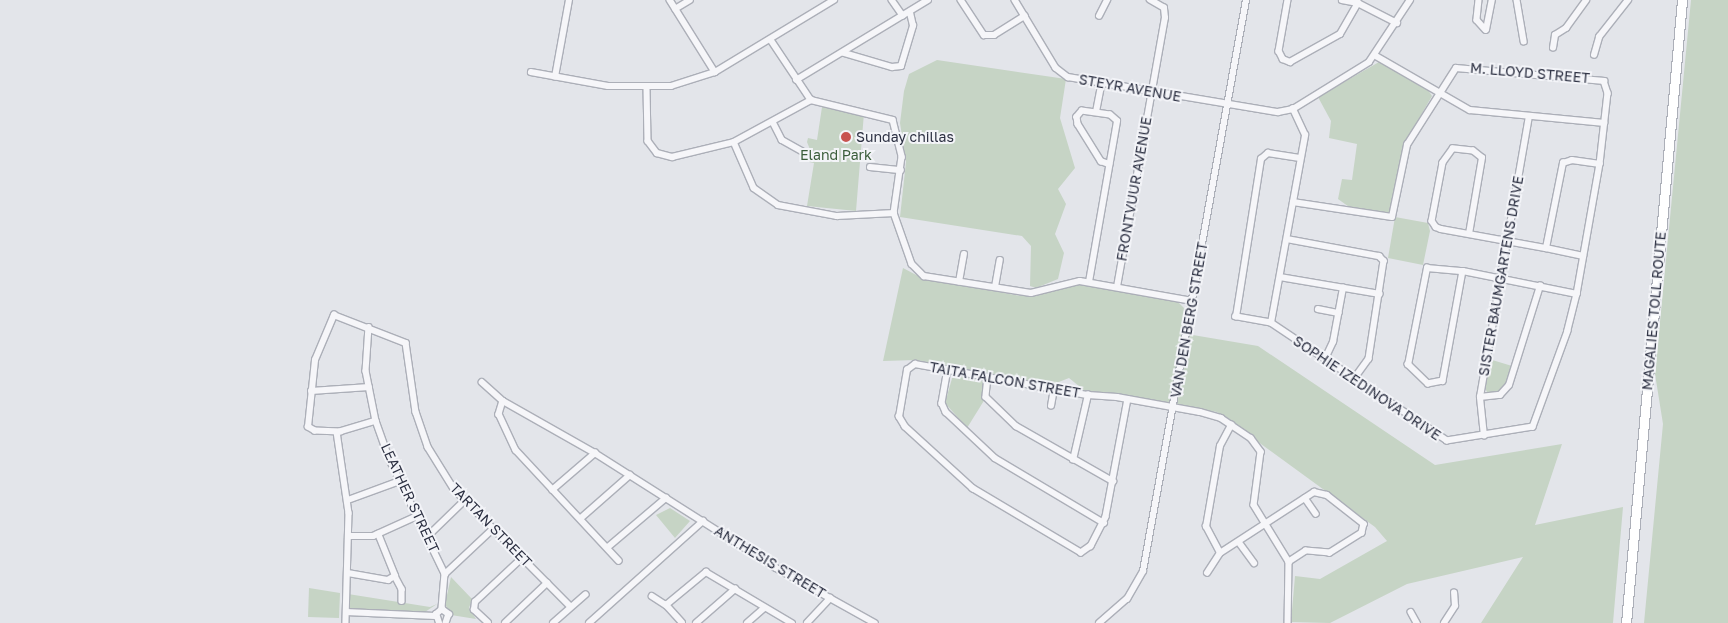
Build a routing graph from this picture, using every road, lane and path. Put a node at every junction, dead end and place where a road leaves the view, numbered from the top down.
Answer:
1 (568, 0) edge
2 (670, 0) edge
3 (690, 0) edge
4 (834, 0) edge
5 (892, 0) edge
6 (928, 0) edge
7 (961, 0) edge
8 (1015, 0) edge
9 (1107, 0) edge
10 (1150, 0) edge
11 (1246, 0) edge
12 (1288, 0) edge
13 (1342, 0) edge
14 (1410, 0) edge
15 (1479, 0) edge
16 (1492, 0) edge
17 (1517, 0) edge
18 (1586, 0) edge
19 (1628, 0) edge
20 (1676, 0) edge
21 (1682, 0) edge
22 (1358, 3) junction
23 (676, 9) junction
24 (910, 12) junction
25 (903, 16) junction
26 (1025, 16) junction
27 (1099, 16) dead end
28 (1397, 23) junction
29 (770, 40) junction
30 (1524, 41) dead end
31 (1553, 48) dead end
32 (844, 53) junction
33 (1594, 55) dead end
34 (1376, 56) junction
35 (531, 72) dead end
36 (715, 72) junction
37 (555, 77) junction
38 (796, 80) junction
39 (1600, 80) joint
40 (1102, 82) junction
41 (647, 88) junction
42 (1152, 92) junction
43 (1439, 92) junction
44 (812, 100) junction
45 (1227, 104) junction
46 (1293, 109) junction
47 (1096, 112) junction
48 (1530, 117) junction
49 (773, 122) junction
50 (1604, 123) junction
51 (734, 142) junction
52 (802, 151) dead end
53 (1300, 158) junction
54 (1109, 164) junction
55 (1600, 164) junction
56 (870, 167) dead end
57 (901, 170) junction
58 (1293, 202) junction
59 (894, 213) junction
60 (1469, 234) junction
61 (1286, 239) junction
62 (1508, 242) junction
63 (1546, 248) junction
64 (964, 254) dead end
65 (1583, 256) junction
66 (1000, 260) dead end
67 (1463, 271) junction
68 (1280, 277) junction
69 (1502, 278) junction
70 (959, 282) junction
71 (1089, 282) junction
72 (1540, 286) junction
73 (995, 287) junction
74 (1117, 287) junction
75 (1343, 288) junction
76 (1380, 294) junction
77 (1577, 294) junction
78 (1192, 300) junction
79 (1318, 309) dead end
80 (1339, 313) junction
81 (1271, 323) junction
82 (369, 327) junction
83 (1324, 359) junction
84 (948, 369) junction
85 (988, 377) junction
86 (1354, 380) junction
87 (482, 382) dead end
88 (369, 386) junction
89 (1054, 389) junction
90 (311, 391) junction
91 (1088, 395) junction
92 (1480, 397) junction
93 (1128, 399) junction
94 (503, 401) junction
95 (1051, 406) dead end
96 (1173, 407) junction
97 (376, 421) junction
98 (1231, 425) junction
99 (337, 432) junction
100 (1484, 436) junction
101 (595, 453) junction
102 (1073, 460) junction
103 (630, 476) junction
104 (1113, 481) junction
105 (400, 482) junction
106 (552, 490) junction
107 (666, 498) junction
108 (1305, 498) junction
109 (348, 500) junction
110 (464, 501) junction
111 (1316, 514) dead end
112 (417, 516) junction
113 (581, 518) junction
114 (703, 521) junction
115 (1104, 523) junction
116 (1266, 523) junction
117 (493, 529) junction
118 (378, 534) junction
119 (349, 536) junction
120 (427, 536) junction
121 (1240, 542) junction
122 (608, 548) junction
123 (1220, 553) junction
124 (522, 558) junction
125 (620, 560) dead end
126 (1289, 562) junction
127 (1254, 563) dead end
128 (348, 573) junction
129 (1207, 573) dead end
130 (445, 574) junction
131 (395, 576) junction
132 (547, 583) junction
133 (735, 589) junction
134 (1454, 593) dead end
135 (585, 595) dead end
136 (652, 596) dead end
137 (830, 598) junction
138 (402, 601) dead end
139 (666, 605) junction
140 (570, 606) junction
141 (764, 608) junction
142 (442, 610) junction
143 (346, 612) junction
144 (1411, 612) dead end
145 (435, 616) junction
146 (448, 622) edge
147 (346, 623) edge
148 (439, 623) edge
149 (488, 623) edge
150 (505, 623) edge
151 (553, 623) edge
152 (589, 623) edge
153 (682, 623) edge
154 (696, 623) edge
155 (747, 623) edge
156 (792, 623) edge
157 (806, 623) edge
158 (874, 623) edge
159 (1099, 623) edge
160 (1288, 623) edge
161 (1417, 623) edge
162 (1444, 623) edge
163 (1621, 623) edge
164 (1626, 623) edge

1 - 37 street
2 - 23 street
3 - 23 street
4 - 29 street
5 - 25 street
6 - 24 street
7 - 26 street
8 - 26 street, STEYR AVENUE
9 - 27 street
10 - 42 street, FRONTVUUR AVENUE
11 - 45 street, VAN DEN BERG STREET
12 - 22 street
13 - 22 street
14 - 28 street
15 - 16 street
17 - 30 street
18 - 31 street
19 - 33 street
20 - 163 highway, MAGALIES TOLL ROUTE
21 - 164 highway, MAGALIES TOLL ROUTE
22 - 28 street
23 - 36 street
24 - 25 street
24 - 32 street
25 - 32 street
26 - 40 street, STEYR AVENUE
28 - 34 street
29 - 36 street
29 - 38 street
32 - 38 street
34 - 43 street
34 - 46 street
35 - 37 street
36 - 41 street
37 - 41 street
38 - 44 street
39 - 43 street, M. LLOYD STREET
39 - 50 street, SOPHIE IZEDINOVA DRIVE
40 - 42 street, STEYR AVENUE
40 - 47 street
41 - 51 street
42 - 45 street, STEYR AVENUE
42 - 74 street, FRONTVUUR AVENUE
43 - 48 street
43 - 58 street, M. LLOYD STREET
44 - 49 street
44 - 57 street
45 - 46 street, STEYR AVENUE
45 - 78 street, VAN DEN BERG STREET
46 - 53 street
47 - 54 street
47 - 54 street
48 - 50 street
48 - 62 street, SISTER BAUMGARTENS DRIVE
49 - 51 street
49 - 52 street
50 - 55 street, SOPHIE IZEDINOVA DRIVE
51 - 59 street
53 - 58 street
53 - 81 street
54 - 71 street
55 - 63 street
55 - 65 street, SOPHIE IZEDINOVA DRIVE
56 - 57 street
57 - 59 street
58 - 61 street
59 - 70 street
60 - 60 street
60 - 62 street
61 - 68 street
61 - 76 street
62 - 63 street
62 - 69 street, SISTER BAUMGARTENS DRIVE
63 - 65 street
64 - 70 street
65 - 77 street, SOPHIE IZEDINOVA DRIVE
66 - 73 street
67 - 67 street
67 - 69 street
68 - 75 street
68 - 81 street
69 - 72 street
69 - 92 street, SISTER BAUMGARTENS DRIVE
70 - 73 street
71 - 73 street
71 - 74 street
72 - 77 street
72 - 92 street
74 - 78 street
75 - 76 street
75 - 80 street
76 - 86 street
77 - 100 street, SOPHIE IZEDINOVA DRIVE
78 - 96 street, VAN DEN BERG STREET
79 - 80 street
80 - 83 street
81 - 83 street, SOPHIE IZEDINOVA DRIVE
82 - 88 street, LEATHER STREET
82 - 90 street, TARTAN STREET
82 - 110 street, TARTAN STREET
83 - 86 street, SOPHIE IZEDINOVA DRIVE
84 - 85 street, TAITA FALCON STREET
84 - 115 street
84 - 115 street, TAITA FALCON STREET
85 - 89 street, TAITA FALCON STREET
85 - 102 street
86 - 100 street, SOPHIE IZEDINOVA DRIVE
87 - 94 street, ANTHESIS STREET
88 - 90 street
88 - 97 street, LEATHER STREET
89 - 91 street, TAITA FALCON STREET
89 - 95 street
90 - 99 street, TARTAN STREET
91 - 93 street, TAITA FALCON STREET
91 - 102 street
92 - 100 street, SISTER BAUMGARTENS DRIVE
93 - 96 street, TAITA FALCON STREET
93 - 104 street, TAITA FALCON STREET
94 - 101 street, ANTHESIS STREET
94 - 106 street
96 - 98 street, TAITA FALCON STREET
96 - 159 street, VAN DEN BERG STREET
97 - 99 street, TARTAN STREET
97 - 105 street, LEATHER STREET
98 - 116 street, TAITA FALCON STREET
98 - 123 street
99 - 109 street
101 - 103 street, ANTHESIS STREET
101 - 106 street
102 - 104 street
103 - 107 street, ANTHESIS STREET
103 - 113 street
104 - 115 street, TAITA FALCON STREET
105 - 109 street
105 - 112 street, LEATHER STREET
106 - 113 street
107 - 114 street, ANTHESIS STREET
107 - 122 street
108 - 111 street
108 - 116 street
108 - 126 street
109 - 119 street
110 - 117 street, TARTAN STREET
110 - 120 street
112 - 118 street
112 - 120 street, LEATHER STREET
113 - 122 street
114 - 137 street, ANTHESIS STREET
114 - 152 street
116 - 121 street
116 - 126 street, TAITA FALCON STREET
117 - 124 street, TARTAN STREET
117 - 130 street
118 - 119 street
118 - 131 street
119 - 128 street
120 - 130 street, LEATHER STREET
121 - 123 street
121 - 127 street
122 - 125 street
123 - 129 street
124 - 132 street, TARTAN STREET
124 - 149 street
126 - 160 street, TAITA FALCON STREET
128 - 131 street
128 - 143 street
130 - 142 street
131 - 138 street
132 - 140 street, TARTAN STREET
132 - 150 street
133 - 139 street
133 - 141 street
133 - 154 street
134 - 162 street
135 - 140 street
136 - 139 street
137 - 157 street
137 - 158 street, ANTHESIS STREET
139 - 153 street
140 - 151 street
141 - 155 street
141 - 156 street
142 - 145 street
142 - 146 street
143 - 145 street
143 - 147 street
144 - 161 street
145 - 148 street

